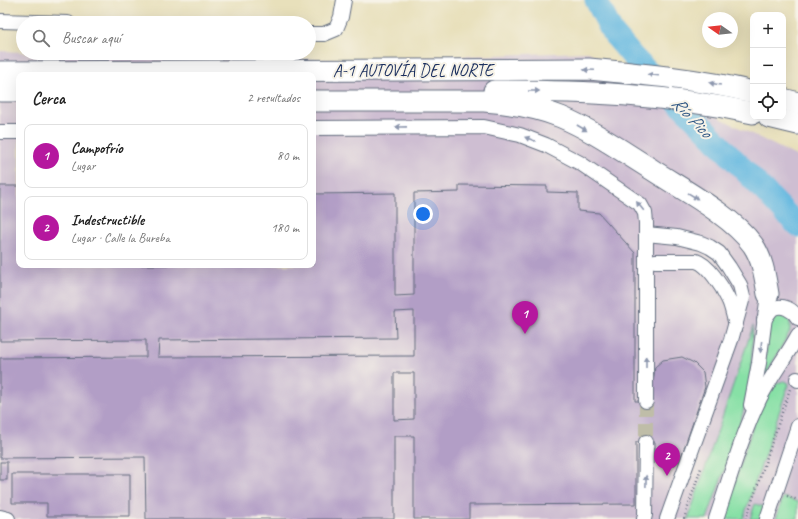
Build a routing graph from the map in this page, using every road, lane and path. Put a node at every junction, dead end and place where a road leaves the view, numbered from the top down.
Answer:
1 (344, 0) edge
2 (0, 21) edge
3 (16, 21) edge
4 (316, 34) edge
5 (0, 72) edge
6 (16, 91) edge
7 (316, 91) edge
8 (750, 91) edge
9 (0, 92) edge
10 (786, 100) edge
11 (316, 101) edge
12 (798, 103) edge
13 (750, 112) edge
14 (781, 120) edge
15 (798, 124) edge
16 (316, 128) edge
17 (0, 132) edge
18 (16, 132) edge
19 (646, 234) junction
20 (655, 261) dead end
21 (768, 294) joint
22 (798, 318) edge
23 (764, 320) junction
24 (736, 325) junction
25 (798, 335) edge
26 (795, 381) edge
27 (646, 401) tunnel mouth
28 (748, 425) junction
29 (798, 426) edge
30 (646, 442) tunnel mouth
31 (0, 516) edge
32 (8, 519) edge
33 (644, 519) edge
34 (667, 519) edge
35 (716, 519) edge
36 (746, 519) edge
37 (767, 519) edge

1 - 4 street
2 - 3 street
8 -> 5 highway, A-1 AUTOVÍA DEL NORTE
6 - 9 highway
7 -> 13 highway, A-1 AUTOVÍA DEL NORTE
10 - 12 highway
11 -> 21 highway
14 - 15 highway
19 -> 16 street
17 - 18 street
19 - 24 street
27 -> 19 street
20 - 24 street
21 - 23 street
22 - 23 street
23 -> 28 street
24 - 34 street
25 - 28 street
26 - 36 path
28 - 35 street
29 - 37 street
33 -> 30 street
31 - 32 street

